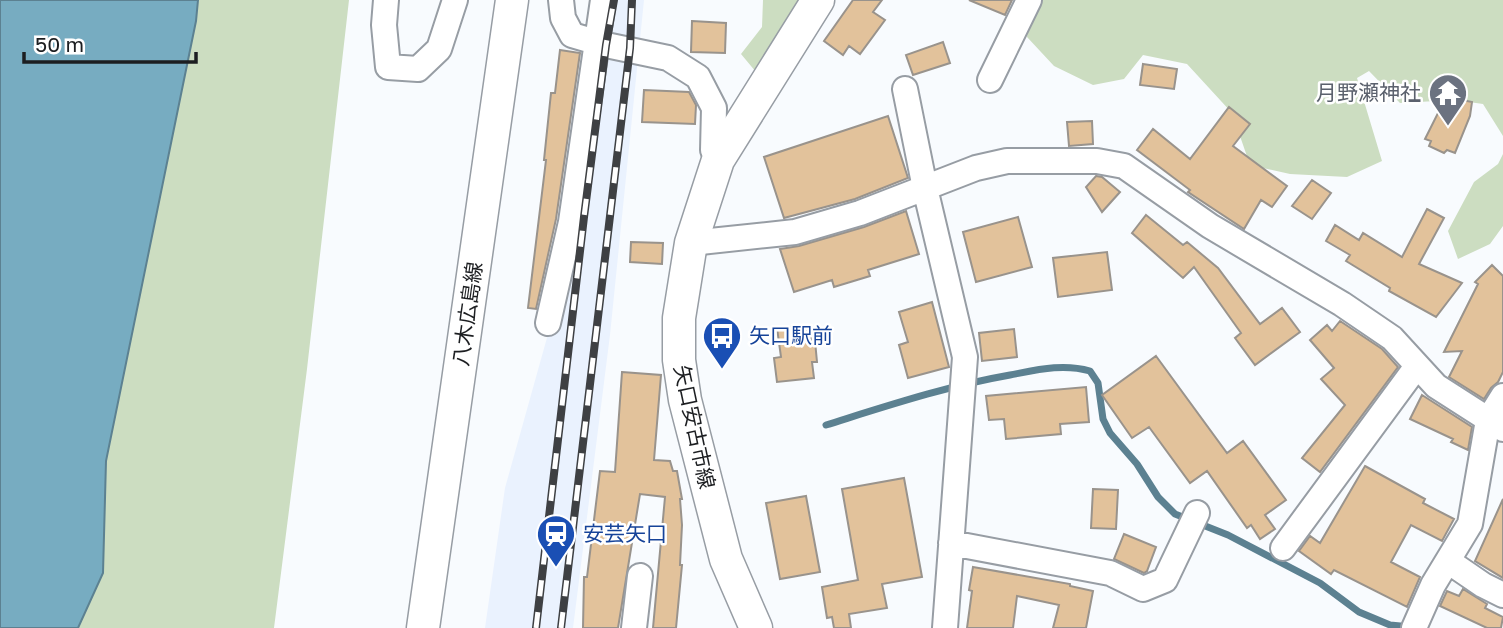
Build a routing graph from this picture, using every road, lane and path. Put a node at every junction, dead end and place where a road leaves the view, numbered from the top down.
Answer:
1 (386, 0) edge
2 (455, 0) edge
3 (512, 0) edge
4 (561, 0) edge
5 (603, 0) edge
6 (818, 0) edge
7 (1029, 0) edge
8 (597, 41) junction
9 (990, 80) dead end
10 (905, 89) dead end
11 (718, 160) junction
12 (925, 188) junction
13 (691, 243) junction
14 (548, 323) dead end
15 (1417, 366) junction
16 (1503, 396) edge
17 (1496, 425) edge
18 (1197, 513) dead end
19 (951, 543) junction
20 (1283, 548) dead end
21 (1448, 561) junction
22 (640, 576) dead end
23 (1503, 595) edge
24 (423, 628) edge
25 (634, 628) edge
26 (756, 628) edge
27 (946, 628) edge
28 (1414, 628) edge

1 - 2 street
3 - 24 main road, 八木広島線
4 - 8 street
5 - 8 street
6 - 11 main road, 矢口安古市線
7 - 9 street
8 - 11 street
8 - 14 street
10 - 12 street
11 - 13 main road, 矢口安古市線
12 - 13 street
12 - 15 street
12 - 19 street
13 - 26 main road, 矢口安古市線
15 - 17 street
15 - 20 street
16 - 17 street
17 - 21 street
18 - 19 street
19 - 27 street
21 - 23 street
21 - 28 street
22 - 25 street

